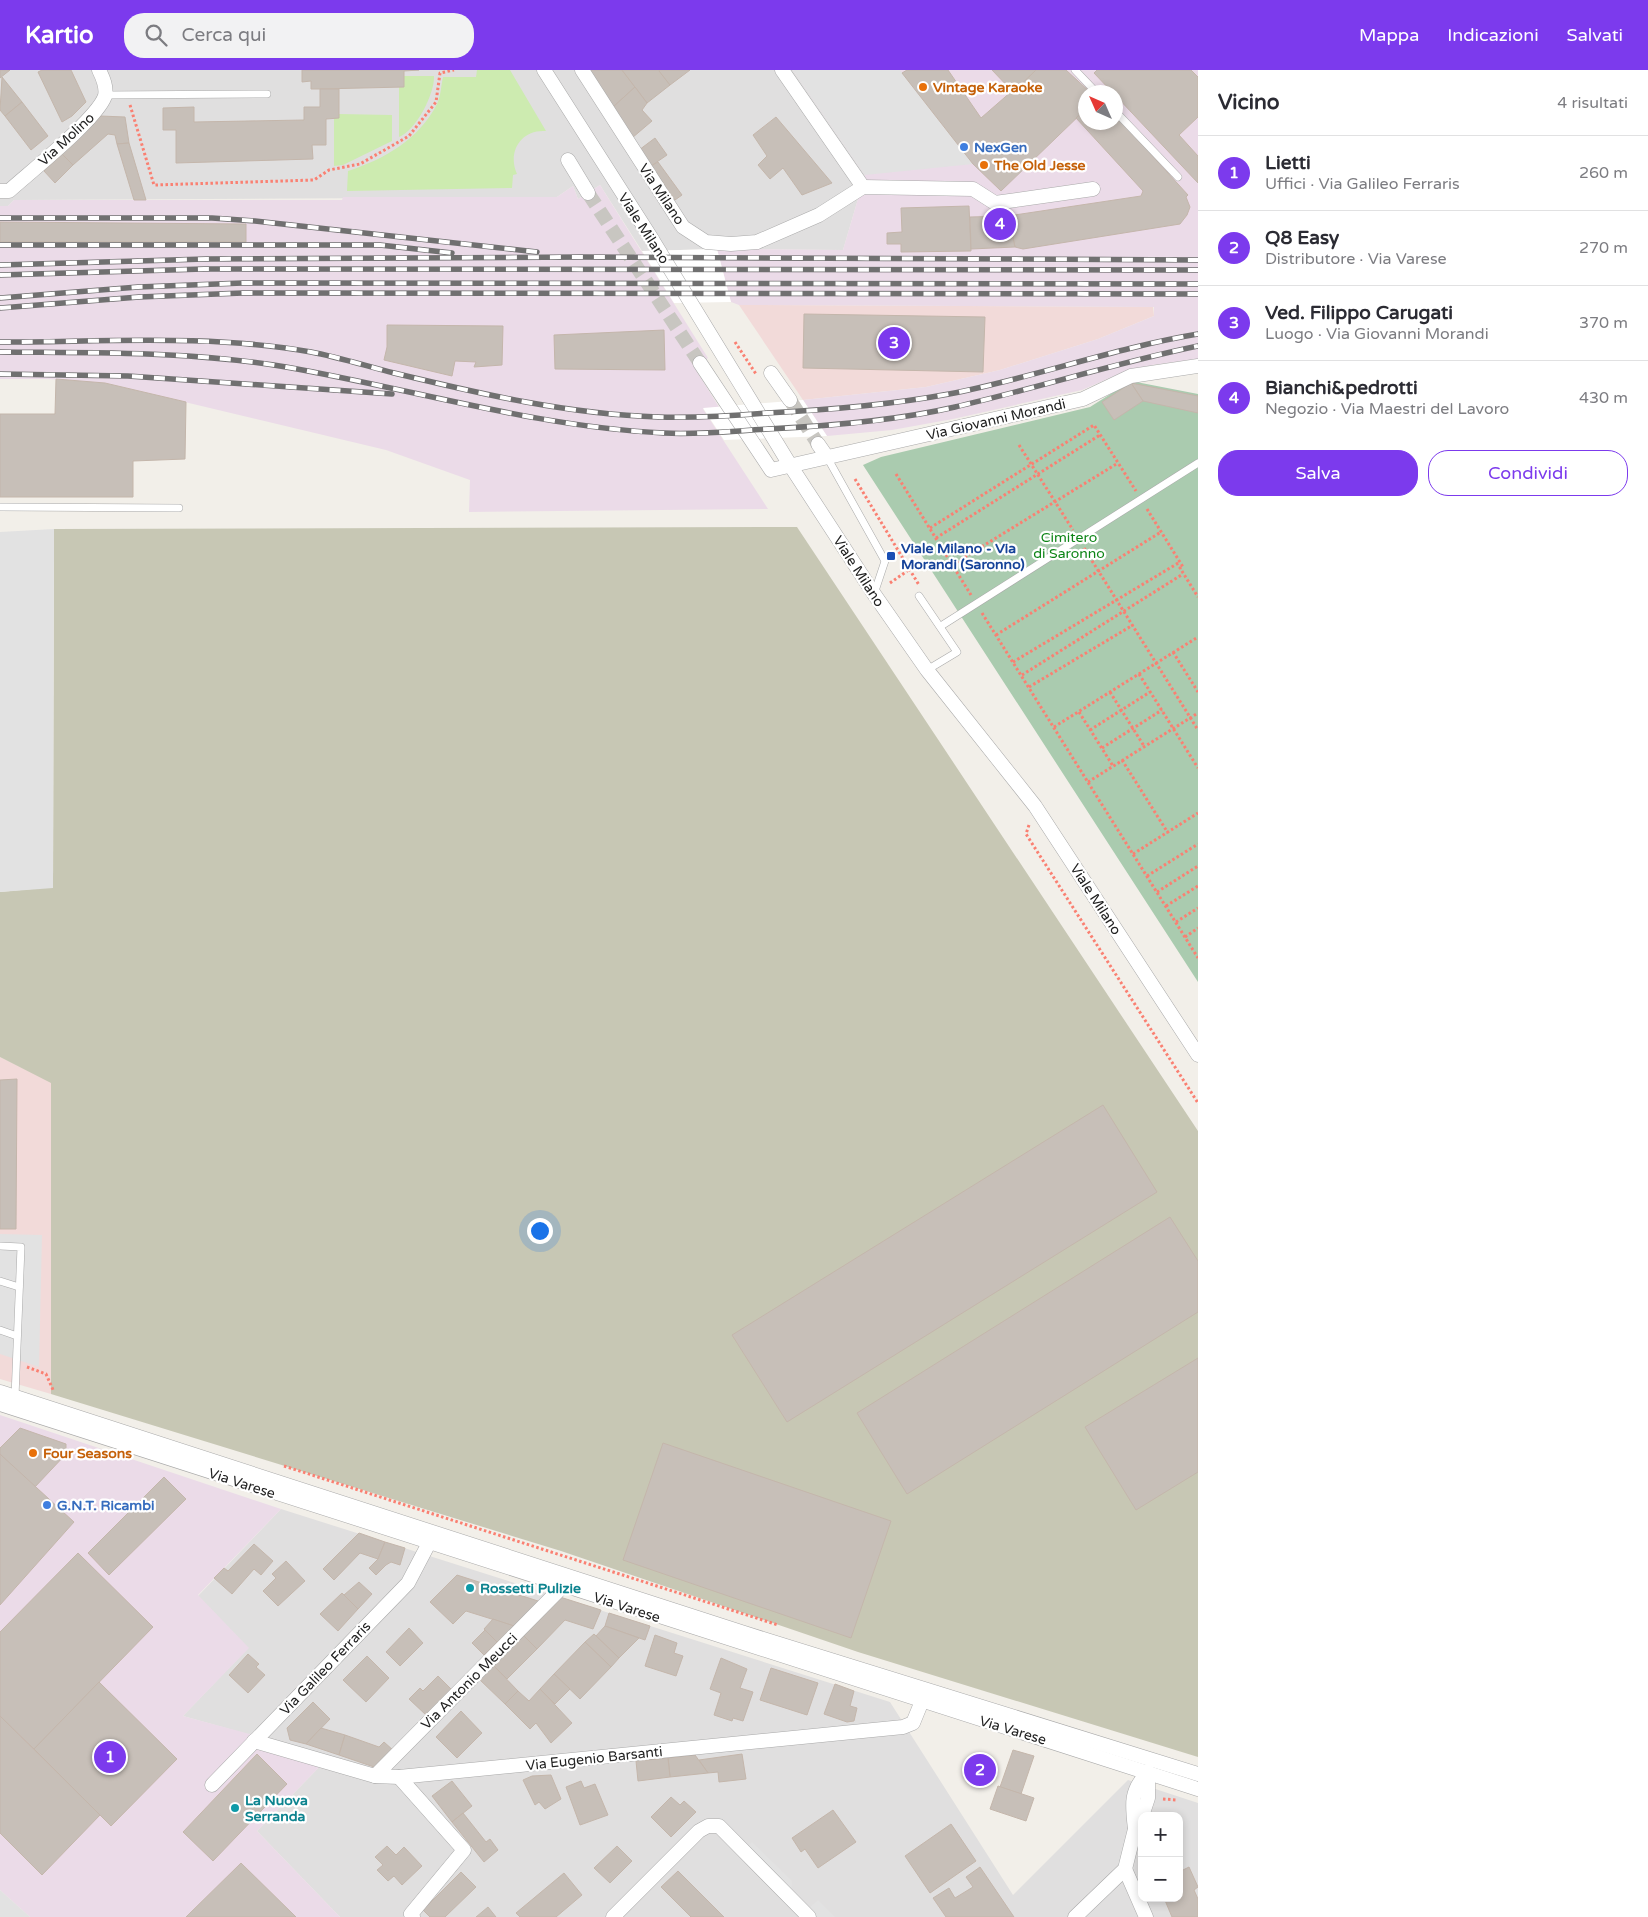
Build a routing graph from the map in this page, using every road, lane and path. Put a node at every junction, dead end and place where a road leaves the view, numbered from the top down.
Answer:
1 (99, 70) edge
2 (454, 70) edge
3 (544, 70) edge
4 (582, 70) edge
5 (782, 70) edge
6 (1075, 70) edge
7 (1089, 85) edge
8 (127, 94) junction
9 (267, 94) dead end
10 (105, 95) junction
11 (1123, 119) edge
12 (568, 160) dead end
13 (1178, 177) dead end
14 (863, 187) junction
15 (1093, 189) dead end
16 (4, 191) edge
17 (588, 193) tunnel mouth
18 (732, 337) dead end
19 (700, 363) tunnel mouth
20 (1198, 366) edge
21 (771, 372) joint
22 (790, 400) tunnel mouth
23 (1100, 435) junction
24 (818, 444) tunnel mouth
25 (1019, 445) dead end
26 (827, 457) junction
27 (1118, 463) junction
28 (1198, 463) edge
29 (1032, 464) junction
30 (790, 465) junction
31 (1038, 474) junction
32 (854, 478) dead end
33 (1141, 500) junction
34 (1055, 501) junction
35 (0, 507) edge
36 (179, 508) dead end
37 (930, 528) dead end
38 (1161, 532) junction
39 (936, 538) dead end
40 (1079, 539) junction
41 (1180, 562) junction
42 (952, 565) dead end
43 (1099, 571) junction
44 (1183, 574) junction
45 (874, 594) junction
46 (920, 596) joint
47 (1198, 597) edge
48 (1117, 601) junction
49 (1124, 611) junction
50 (1133, 625) junction
51 (941, 626) junction
52 (996, 635) dead end
53 (1198, 637) edge
54 (1173, 652) junction
55 (1013, 662) dead end
56 (1156, 663) junction
57 (927, 670) junction
58 (1139, 674) junction
59 (1022, 675) dead end
60 (1029, 688) dead end
61 (1110, 692) junction
62 (1150, 692) junction
63 (1198, 692) edge
64 (1121, 710) junction
65 (1162, 710) junction
66 (1079, 712) junction
67 (1198, 713) edge
68 (1190, 718) junction
69 (1133, 728) junction
70 (1173, 728) junction
71 (1090, 730) junction
72 (1198, 730) edge
73 (1144, 746) junction
74 (1102, 748) junction
75 (1122, 760) junction
76 (1113, 766) junction
77 (1198, 768) edge
78 (1088, 782) junction
79 (1035, 806) junction
80 (1198, 814) edge
81 (1168, 833) junction
82 (1198, 844) edge
83 (1133, 854) junction
84 (1198, 866) edge
85 (1147, 876) junction
86 (1198, 886) edge
87 (1157, 892) junction
88 (1166, 906) junction
89 (1198, 908) edge
90 (1176, 922) junction
91 (1198, 928) edge
92 (1185, 937) junction
93 (1197, 952) edge
94 (1198, 958) edge
95 (1198, 1055) edge
96 (1198, 1103) edge
97 (0, 1246) edge
98 (0, 1281) edge
99 (19, 1287) junction
100 (0, 1330) edge
101 (17, 1336) junction
102 (16, 1364) junction
103 (0, 1392) edge
104 (62, 1395) dead end
105 (15, 1397) junction
106 (0, 1404) edge
107 (282, 1465) dead end
108 (429, 1543) junction
109 (563, 1586) junction
110 (786, 1628) dead end
111 (922, 1701) junction
112 (254, 1741) junction
113 (1148, 1772) junction
114 (1198, 1774) edge
115 (375, 1776) junction
116 (398, 1777) junction
117 (212, 1786) dead end
118 (1198, 1789) edge
119 (1143, 1812) edge
120 (1138, 1824) edge
121 (1135, 1830) junction
122 (1125, 1869) junction
123 (615, 1916) edge
124 (413, 1917) edge
125 (809, 1917) edge
126 (1076, 1917) edge
127 (1146, 1917) edge

1 - 10 street
2 - 8 path
3 - 30 street, Viale Milano
4 - 14 street, Via Milano
5 - 14 street
6 - 7 lane
8 - 9 lane
8 - 10 lane
10 - 16 street, Via Molino
11 - 13 lane
12 - 17 street
14 - 15 street
18 - 21 path
19 - 30 street, Via Giovanni Morandi
20 - 26 street, Via Giovanni Morandi
21 - 22 street
23 - 27 path
23 - 29 path
23 - 31 path
24 - 26 street
25 - 29 path
26 - 30 street, Via Giovanni Morandi
26 - 45 lane
27 - 33 path
27 - 34 path
28 - 33 lane
29 - 31 path
29 - 37 path
30 - 45 street, Viale Milano
31 - 34 path
31 - 39 path
32 - 46 path
33 - 38 path
33 - 40 lane
34 - 40 path
34 - 42 path
35 - 36 lane
38 - 41 path
38 - 43 path
40 - 43 path
40 - 51 lane
41 - 44 path
41 - 48 path
43 - 48 path
43 - 52 path
44 - 47 path
44 - 49 path
45 - 57 street, Viale Milano
46 - 51 lane
48 - 49 path
48 - 55 path
49 - 50 path
49 - 59 path
50 - 56 path
50 - 60 path
51 - 57 lane
53 - 54 path
54 - 56 path
54 - 63 path
56 - 58 path
56 - 68 path
57 - 79 street, Viale Milano
58 - 61 path
58 - 62 path
61 - 64 path
61 - 66 path
62 - 64 path
62 - 65 path
64 - 69 path
64 - 71 path
65 - 69 path
65 - 70 path
66 - 71 path
66 - 78 path
67 - 68 path
68 - 70 path
68 - 72 path
69 - 73 path
69 - 74 path
70 - 73 path
70 - 77 path
71 - 74 path
73 - 75 path
74 - 76 path
75 - 76 path
75 - 81 path
76 - 78 path
78 - 83 path
79 - 95 street, Viale Milano
79 - 96 path
80 - 81 path
81 - 83 path
82 - 85 path
83 - 85 path
84 - 87 path
85 - 87 path
86 - 88 path
87 - 88 path
88 - 90 path
89 - 90 path
90 - 92 path
91 - 92 path
92 - 93 path
93 - 94 path
97 - 99 lane
98 - 99 lane
99 - 101 lane
100 - 101 lane
101 - 102 lane
102 - 104 path
102 - 105 lane
103 - 105 street, Via Varese
105 - 114 street, Via Varese
106 - 108 street, Via Varese
107 - 110 path
108 - 109 street, Via Varese
108 - 112 street, Via Galileo Ferraris
109 - 111 street, Via Varese
109 - 115 street, Via Antonio Meucci
111 - 113 street, Via Varese
111 - 116 street, Via Eugenio Barsanti
112 - 115 street, Via Eugenio Barsanti
112 - 117 street, Via Galileo Ferraris
113 - 118 street, Via Varese
113 - 119 street
113 - 121 street
115 - 116 street, Via Eugenio Barsanti
116 - 124 street
120 - 121 street
121 - 122 street
122 - 126 street
122 - 127 street
123 - 125 street

